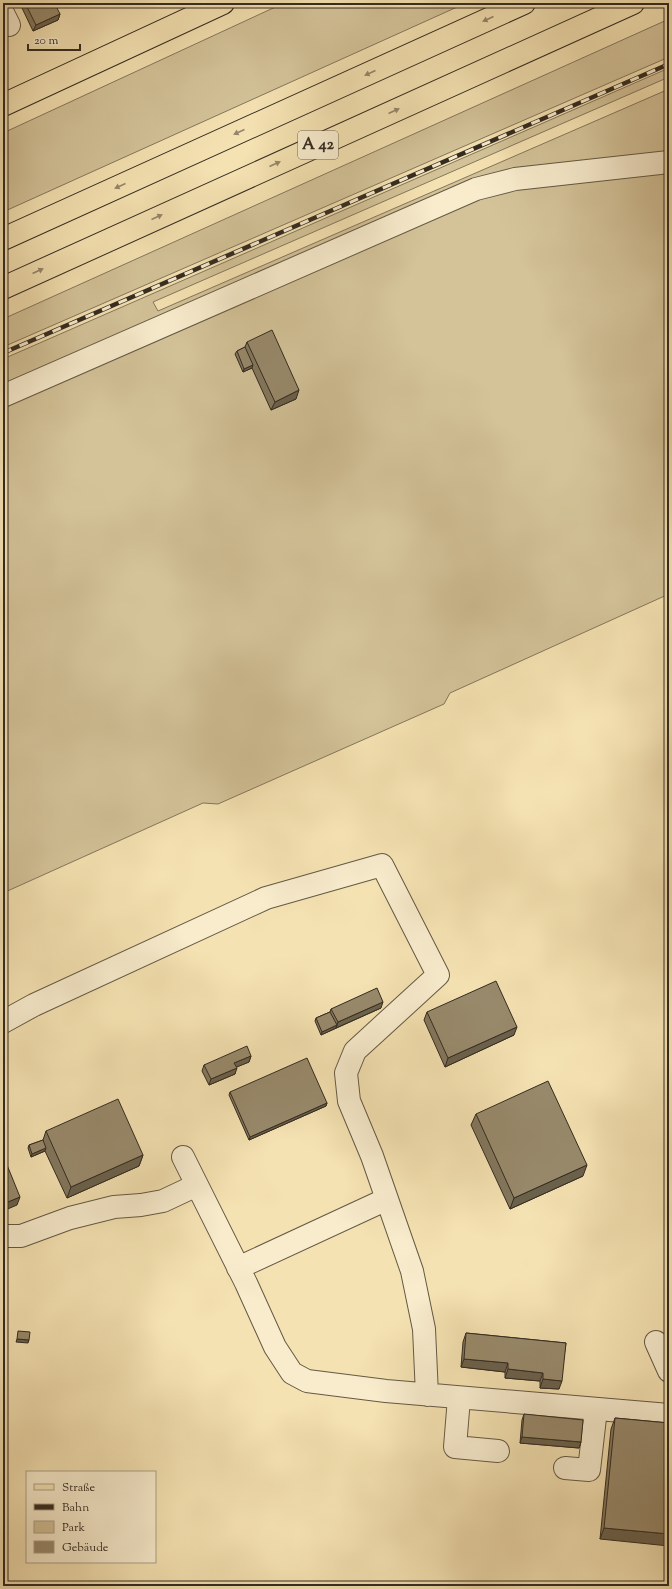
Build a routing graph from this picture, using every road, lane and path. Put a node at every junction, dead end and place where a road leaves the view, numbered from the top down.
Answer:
1 (223, 3) edge
2 (524, 3) edge
3 (634, 3) edge
4 (3, 105) edge
5 (669, 162) edge
6 (3, 239) edge
7 (3, 288) edge
8 (3, 396) edge
9 (3, 1022) edge
10 (184, 1157) dead end
11 (197, 1185) junction
12 (387, 1199) junction
13 (3, 1236) edge
14 (238, 1268) junction
15 (656, 1342) dead end
16 (669, 1371) edge
17 (427, 1395) junction
18 (459, 1398) junction
19 (596, 1409) junction
20 (669, 1416) edge
21 (498, 1451) dead end
22 (565, 1468) dead end

1 - 4 main road
2 -> 6 main road, A 42
7 -> 3 main road, A 42
5 - 8 lane
9 - 12 lane
10 - 11 lane
11 - 13 lane
11 - 14 lane
12 - 14 lane
12 - 17 lane
14 - 17 lane
15 - 16 lane
17 - 18 lane
18 - 19 lane
18 - 21 lane
19 - 20 lane
19 - 22 lane

